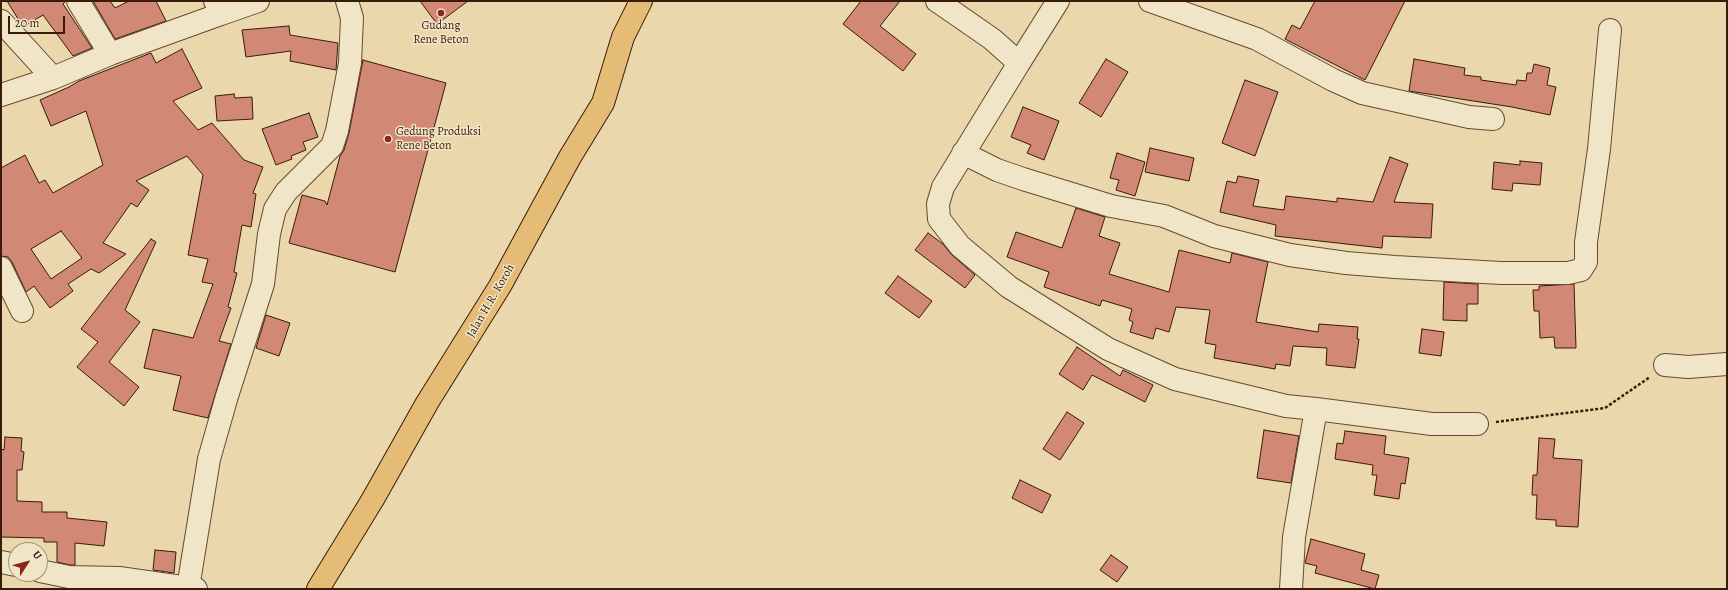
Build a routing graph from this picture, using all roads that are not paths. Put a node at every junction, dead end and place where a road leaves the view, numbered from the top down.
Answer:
1 (78, 1) edge
2 (258, 1) edge
3 (347, 1) edge
4 (641, 1) edge
5 (937, 1) edge
6 (1058, 1) edge
7 (1150, 1) edge
8 (218, 7) edge
9 (1, 21) edge
10 (1610, 30) dead end
11 (110, 54) junction
12 (1019, 63) junction
13 (52, 78) junction
14 (1, 95) edge
15 (1493, 119) dead end
16 (963, 153) junction
17 (1, 268) edge
18 (22, 311) dead end
19 (1727, 364) edge
20 (1665, 365) road end
21 (1316, 409) junction
22 (1477, 424) road end
23 (48, 572) edge
24 (192, 588) edge
25 (318, 589) edge
26 (1291, 589) edge

1 - 11 street
2 - 8 street
3 - 24 street
4 - 25 main road, Jalan H.R. Koroh
5 - 12 street
6 - 12 street
7 - 15 street
8 - 11 street
9 - 13 street
10 - 16 street
11 - 13 street
12 - 16 street
13 - 14 street
16 - 21 street
17 - 18 street
19 - 20 street
21 - 22 street
21 - 26 street
23 - 24 street

